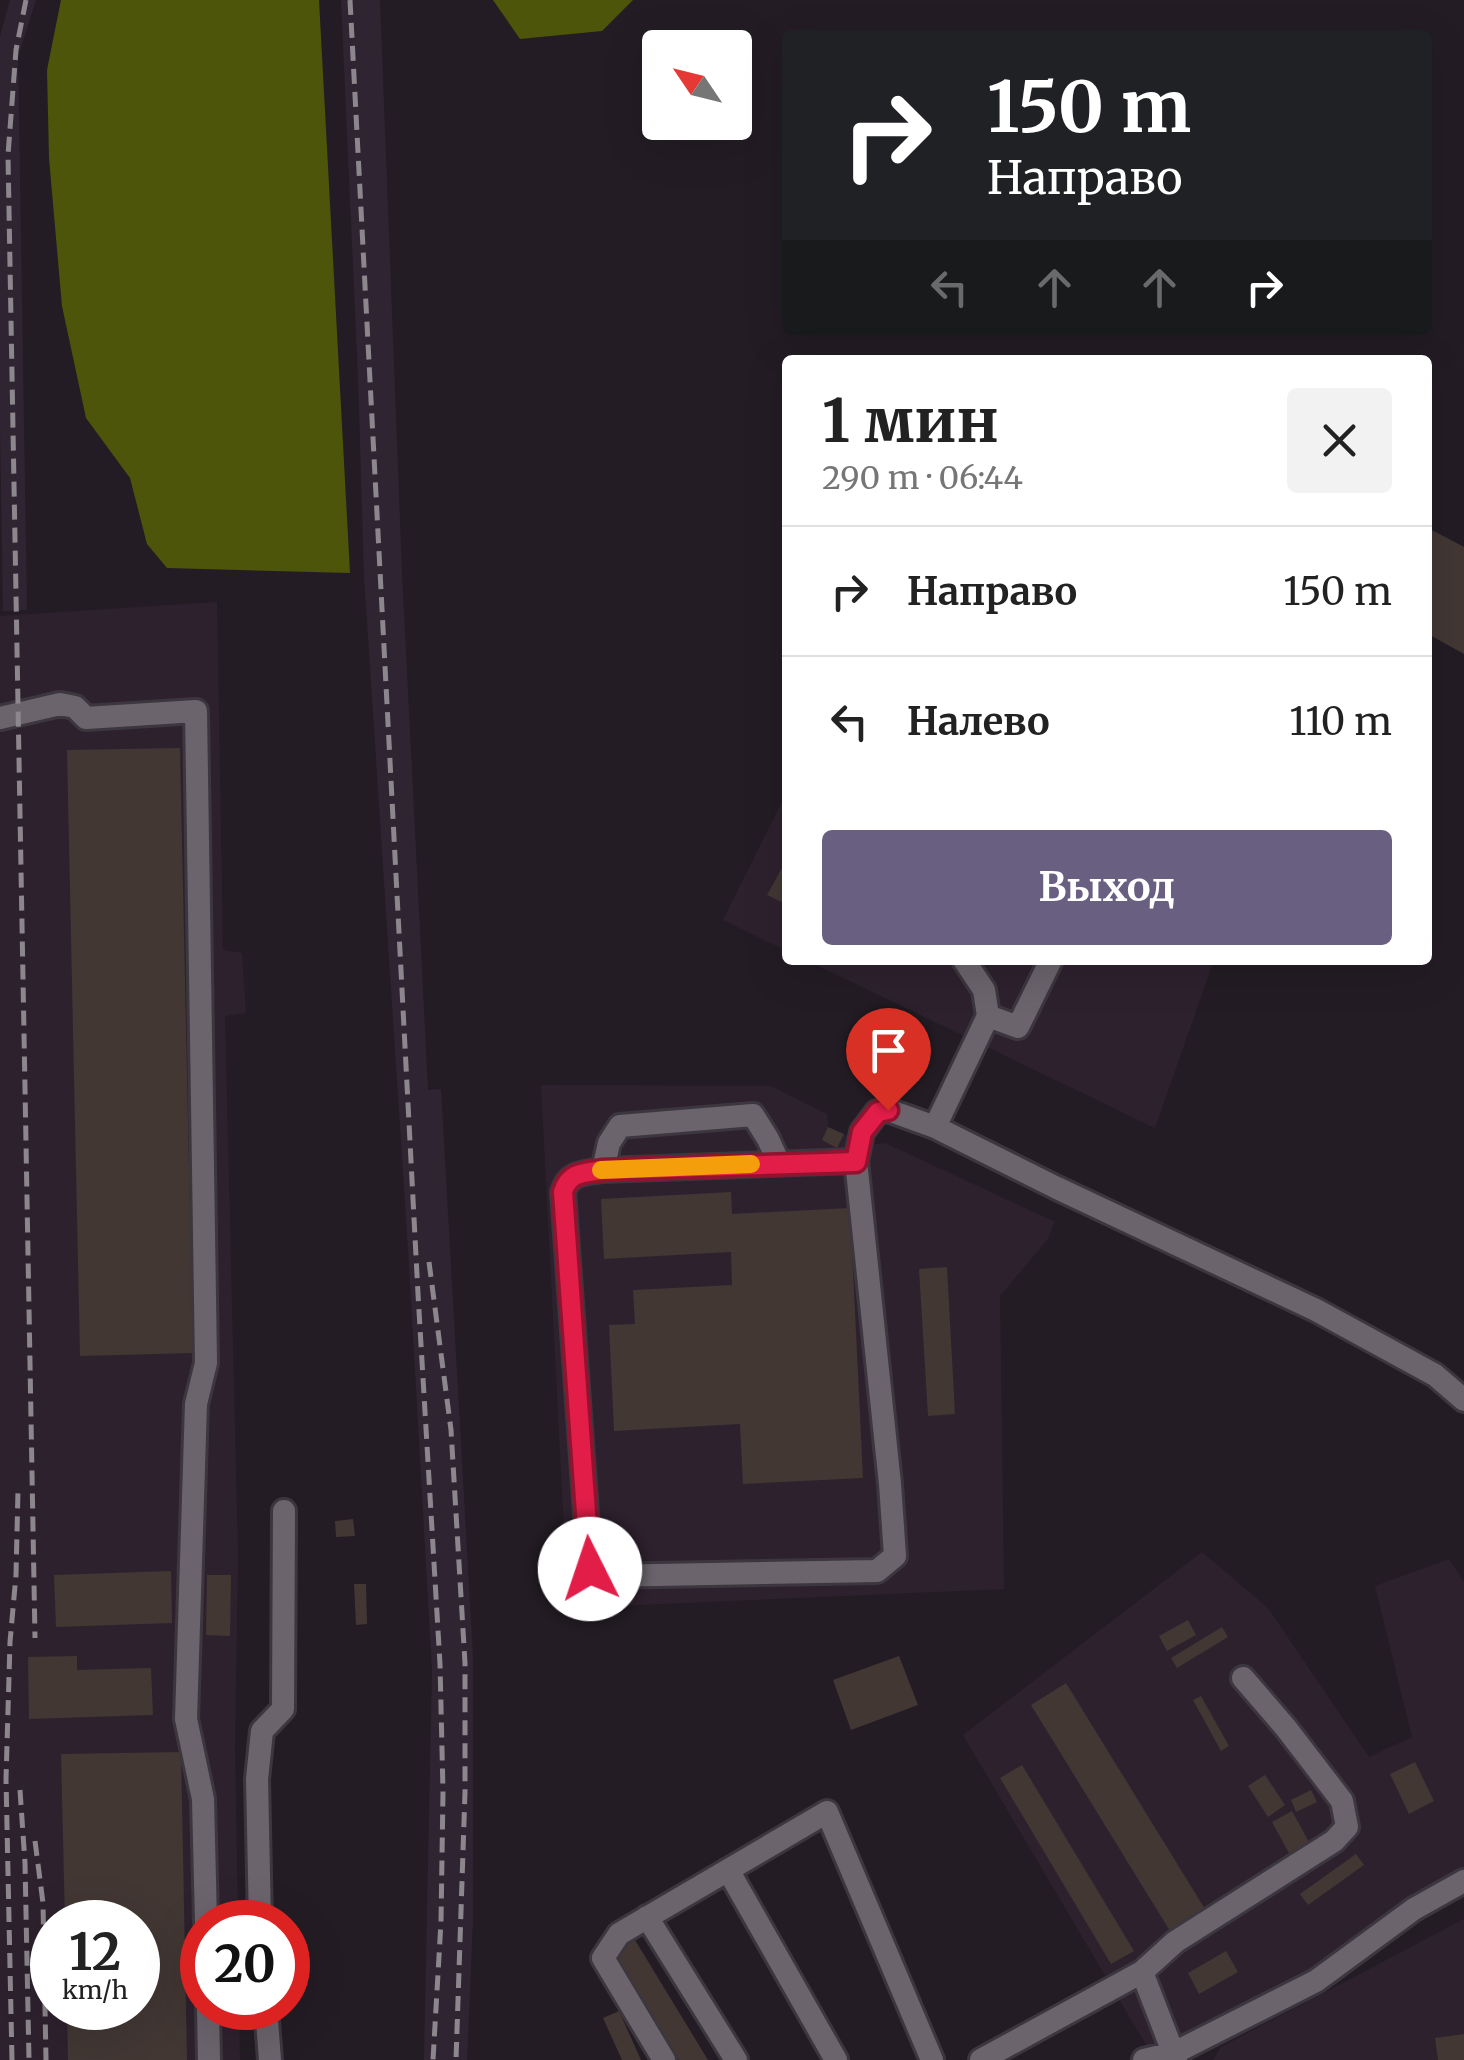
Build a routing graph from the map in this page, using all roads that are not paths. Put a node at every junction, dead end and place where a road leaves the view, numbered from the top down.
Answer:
1 (0, 718) edge
2 (967, 965) edge
3 (1048, 965) edge
4 (988, 1016) junction
5 (934, 1126) junction
6 (856, 1162) junction
7 (779, 1163) junction
8 (602, 1170) junction
9 (1464, 1400) edge
10 (284, 1511) dead end
11 (1243, 1678) dead end
12 (728, 1870) junction
13 (1464, 1881) edge
14 (205, 1900) edge
15 (260, 1900) edge
16 (647, 1917) junction
17 (1142, 1972) junction
18 (208, 2030) edge
19 (268, 2030) edge
20 (1175, 2056) edge
21 (209, 2060) edge
22 (270, 2060) edge
23 (664, 2060) edge
24 (736, 2060) edge
25 (836, 2060) edge
26 (932, 2060) edge
27 (981, 2060) edge
28 (1144, 2060) edge

1 - 14 street
2 - 4 street
3 - 4 street
4 - 5 street
5 - 6 street
5 - 9 street
6 - 7 street
6 - 8 street
7 - 8 street
7 - 8 street
10 - 15 street
11 - 17 street
12 - 16 street
12 - 25 street
12 - 26 street
13 - 20 street
16 - 23 street
16 - 24 street
17 - 20 street
17 - 27 street
18 - 21 street
19 - 22 street
20 - 28 street

